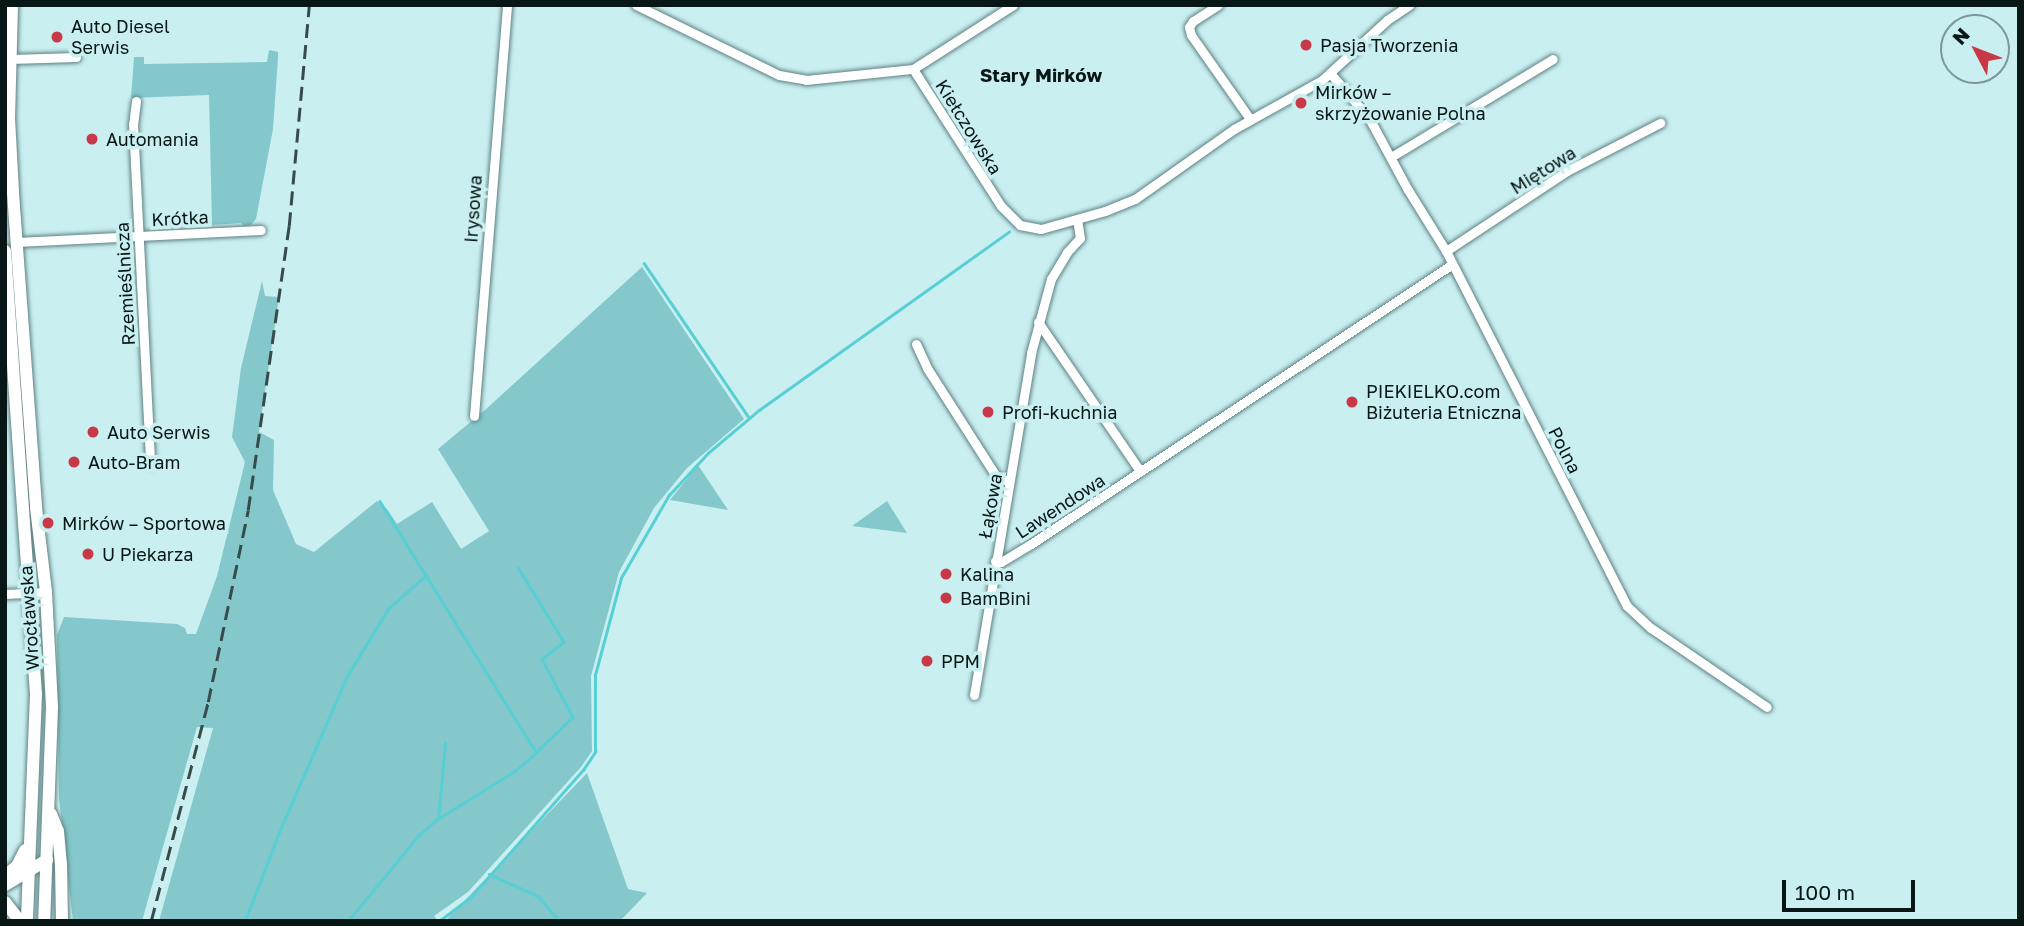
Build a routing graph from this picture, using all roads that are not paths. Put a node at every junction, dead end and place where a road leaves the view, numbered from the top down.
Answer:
1 (12, 5) edge
2 (507, 5) edge
3 (636, 5) edge
4 (1013, 5) edge
5 (1218, 5) edge
6 (1409, 5) edge
7 (76, 57) dead end
8 (10, 59) junction
9 (1553, 59) dead end
10 (914, 69) junction
11 (1330, 73) junction
12 (136, 101) dead end
13 (1250, 119) junction
14 (1660, 123) dead end
15 (1391, 157) junction
16 (1077, 220) junction
17 (261, 230) dead end
18 (139, 236) junction
19 (16, 242) junction
20 (5, 251) edge
21 (1446, 251) junction
22 (1451, 265) junction
23 (1038, 322) junction
24 (916, 344) dead end
25 (474, 416) dead end
26 (150, 464) dead end
27 (1140, 471) junction
28 (1009, 482) junction
29 (995, 561) junction
30 (46, 592) junction
31 (5, 594) edge
32 (29, 594) junction
33 (974, 695) dead end
34 (1767, 707) dead end
35 (33, 803) junction
36 (50, 811) junction
37 (28, 848) junction
38 (47, 854) junction
39 (26, 872) junction
40 (5, 876) edge
41 (5, 885) edge
42 (62, 886) junction
43 (5, 902) edge
44 (20, 921) edge
45 (27, 921) edge
46 (44, 921) edge
47 (62, 921) edge

1 - 8 main road, Wrocławska
2 - 25 street, Irysowa
3 - 10 street, Kiełczowska
4 - 10 street
5 - 13 street
6 - 11 street, Kiełczowska
7 - 8 street
8 - 19 main road, Wrocławska
9 - 15 street
10 - 16 street, Kiełczowska
11 - 13 street, Kiełczowska
11 - 15 street, Polna
12 - 18 street, Rzemieślnicza
13 - 16 street, Kiełczowska
14 - 21 street, Miętowa
15 - 21 street, Polna
16 - 23 street, Łąkowa
17 - 18 street, Krótka
18 - 19 street, Krótka
18 - 26 street, Rzemieślnicza
19 - 30 main road, Wrocławska
20 - 32 main road, Wrocławska
21 - 22 street, Polna
22 - 27 street, Lawendowa
22 - 34 street, Polna
23 - 27 street
23 - 28 street, Łąkowa
24 - 28 street
27 - 29 street, Lawendowa
28 - 29 street, Łąkowa
29 - 33 street, Łąkowa
30 - 32 street
30 - 36 main road, Wrocławska
31 - 32 street
32 - 35 main road, Wrocławska
35 - 37 main road, Wrocławska
35 - 38 main road, Wrocławska
36 - 38 main road, Wrocławska
36 - 42 main road
37 - 39 main road, Wrocławska
37 - 40 main road
38 - 39 main road
38 - 42 main road
38 - 46 main road
39 - 41 main road
39 - 45 main road, Wrocławska
42 - 47 main road
43 - 44 main road

